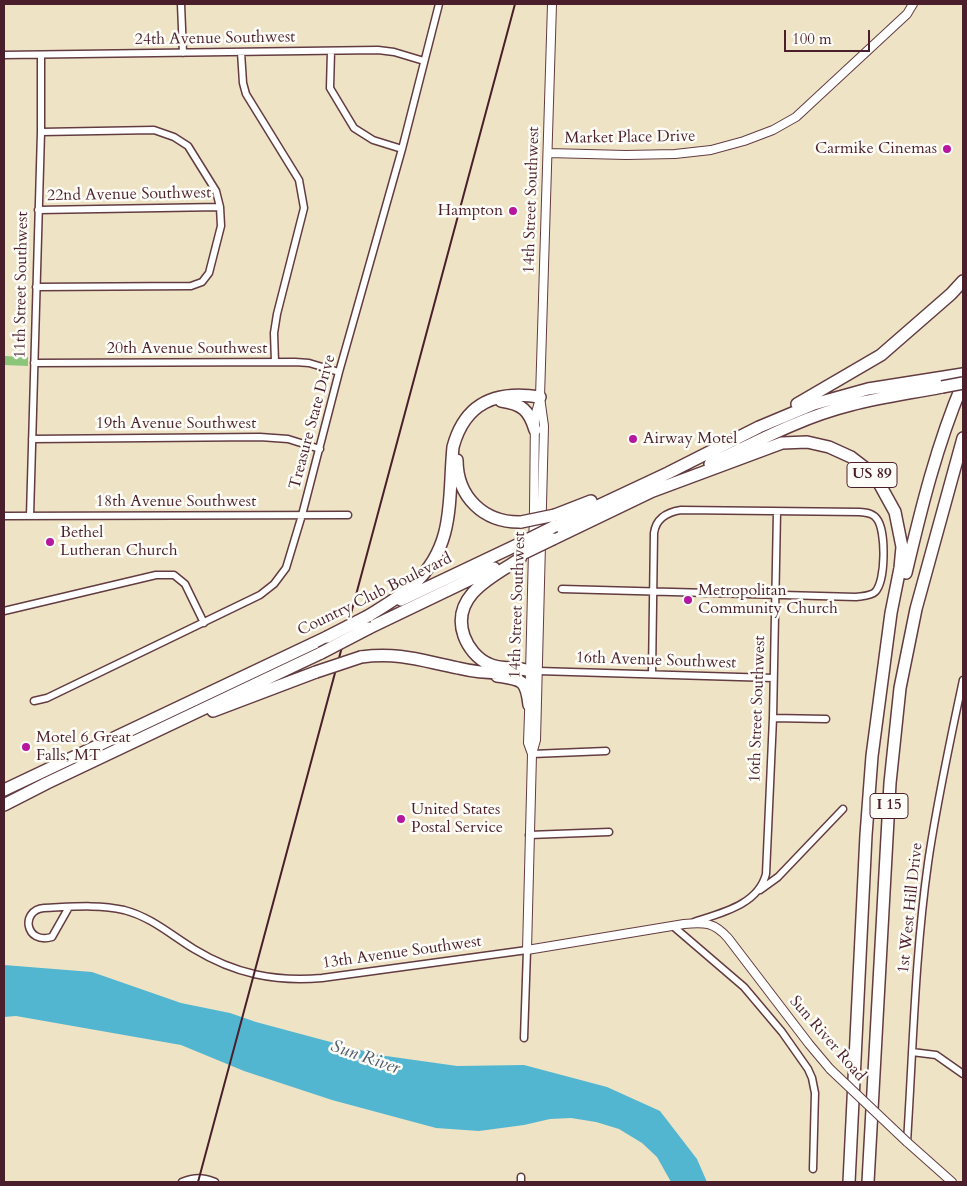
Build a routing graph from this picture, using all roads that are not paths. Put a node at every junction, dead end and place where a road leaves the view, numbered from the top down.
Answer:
1 (181, 4) edge
2 (440, 4) edge
3 (552, 4) edge
4 (912, 4) edge
5 (331, 51) junction
6 (241, 52) junction
7 (184, 53) junction
8 (4, 55) edge
9 (41, 55) junction
10 (424, 61) junction
11 (40, 132) junction
12 (402, 149) junction
13 (548, 153) junction
14 (220, 207) junction
15 (38, 210) junction
16 (963, 281) edge
17 (36, 287) junction
18 (275, 362) junction
19 (34, 363) junction
20 (339, 372) junction
21 (963, 374) edge
22 (941, 382) junction
23 (963, 383) edge
24 (540, 396) junction
25 (502, 401) junction
26 (759, 428) junction
27 (535, 430) junction
28 (963, 438) edge
29 (32, 439) junction
30 (320, 449) junction
31 (653, 492) junction
32 (777, 512) junction
33 (302, 515) junction
34 (348, 515) dead end
35 (4, 516) edge
36 (30, 516) junction
37 (555, 520) junction
38 (520, 553) junction
39 (562, 589) dead end
40 (654, 592) junction
41 (775, 596) junction
42 (4, 611) edge
43 (368, 616) junction
44 (204, 623) junction
45 (476, 671) junction
46 (534, 671) junction
47 (652, 674) junction
48 (773, 678) junction
49 (963, 680) edge
50 (34, 701) dead end
51 (878, 702) junction
52 (529, 705) junction
53 (773, 718) junction
54 (826, 719) dead end
55 (173, 723) junction
56 (606, 751) dead end
57 (532, 754) junction
58 (4, 790) edge
59 (4, 805) edge
60 (844, 810) dead end
61 (609, 832) dead end
62 (529, 835) junction
63 (759, 891) junction
64 (69, 907) junction
65 (684, 924) junction
66 (674, 927) junction
67 (527, 950) junction
68 (524, 1038) dead end
69 (912, 1052) junction
70 (963, 1074) edge
71 (907, 1142) junction
72 (813, 1169) dead end
73 (182, 1182) edge
74 (215, 1182) edge
75 (848, 1182) edge
76 (868, 1182) edge
77 (952, 1182) edge

1 - 7 street
2 - 10 street, Treasure State Drive
3 - 13 street, 14th Street Southwest
4 - 13 street, Market Place Drive
5 - 6 street, 24th Avenue Southwest
5 - 10 street, 24th Avenue Southwest
5 - 12 street
6 - 7 street, 24th Avenue Southwest
6 - 18 street
7 - 9 street, 24th Avenue Southwest
8 - 9 street, 24th Avenue Southwest
9 - 11 street, 11th Street Southwest
10 - 12 street, Treasure State Drive
11 - 14 street
11 - 15 street, 11th Street Southwest
12 - 20 street, Treasure State Drive
13 - 24 street, 14th Street Southwest
14 - 15 street, 22nd Avenue Southwest
14 - 17 street
15 - 17 street, 11th Street Southwest
16 - 26 highway
17 - 19 street, 11th Street Southwest
18 - 19 street, 20th Avenue Southwest
18 - 20 street, 20th Avenue Southwest
19 - 29 street, 11th Street Southwest
20 - 30 street, Treasure State Drive
21 - 22 highway
22 - 23 highway, bridge
22 - 26 highway
22 - 31 highway
23 - 51 highway, I 15
24 - 25 highway
24 - 27 street, 14th Street Southwest
24 - 43 highway
24 - 46 street, 14th Street Southwest
25 - 27 highway
25 - 37 highway, bridge
26 - 37 highway, Country Club Boulevard
27 - 46 street, 14th Street Southwest
28 - 76 highway, I 15
29 - 30 street, 19th Avenue Southwest
29 - 36 street, 11th Street Southwest
30 - 33 street, Treasure State Drive
31 - 38 highway, Country Club Boulevard, bridge
31 - 51 highway, US 89
32 - 40 street
32 - 41 street, 16th Street Southwest
32 - 41 street
33 - 34 street, 18th Avenue Southwest
33 - 36 street, 18th Avenue Southwest
33 - 44 street, Treasure State Drive
35 - 36 street, 18th Avenue Southwest
37 - 38 highway, Country Club Boulevard, bridge
38 - 43 highway, Country Club Boulevard
38 - 46 highway
38 - 55 highway, Country Club Boulevard, bridge
39 - 40 street
40 - 41 street
40 - 47 street
41 - 48 street, 16th Street Southwest
42 - 44 street
43 - 58 highway, Country Club Boulevard, bridge
44 - 50 street, Treasure State Drive
45 - 46 highway
45 - 52 highway
45 - 55 highway, bridge
46 - 47 street, 16th Avenue Southwest
46 - 52 street, 14th Street Southwest
46 - 57 street, 14th Street Southwest
47 - 48 street, 16th Avenue Southwest
48 - 53 street, 16th Street Southwest
49 - 69 street, 1st West Hill Drive
51 - 75 highway, I 15
52 - 57 street, 14th Street Southwest
53 - 54 street
53 - 63 street, 16th Street Southwest
55 - 59 highway, Country Club Boulevard
56 - 57 street
57 - 62 street, 14th Street Southwest
60 - 63 street
61 - 62 street
62 - 67 street, 14th Street Southwest
63 - 65 street, 13th Avenue Southwest
64 - 64 street, 13th Avenue Southwest
64 - 67 street, 13th Avenue Southwest
65 - 66 street, 13th Avenue Southwest
65 - 71 street, Sun River Road, bridge
66 - 67 street, 13th Avenue Southwest
66 - 72 street
67 - 68 street, 14th Street Southwest
69 - 70 street
69 - 71 street, 1st West Hill Drive
71 - 77 street, Sun River Road
73 - 74 street

